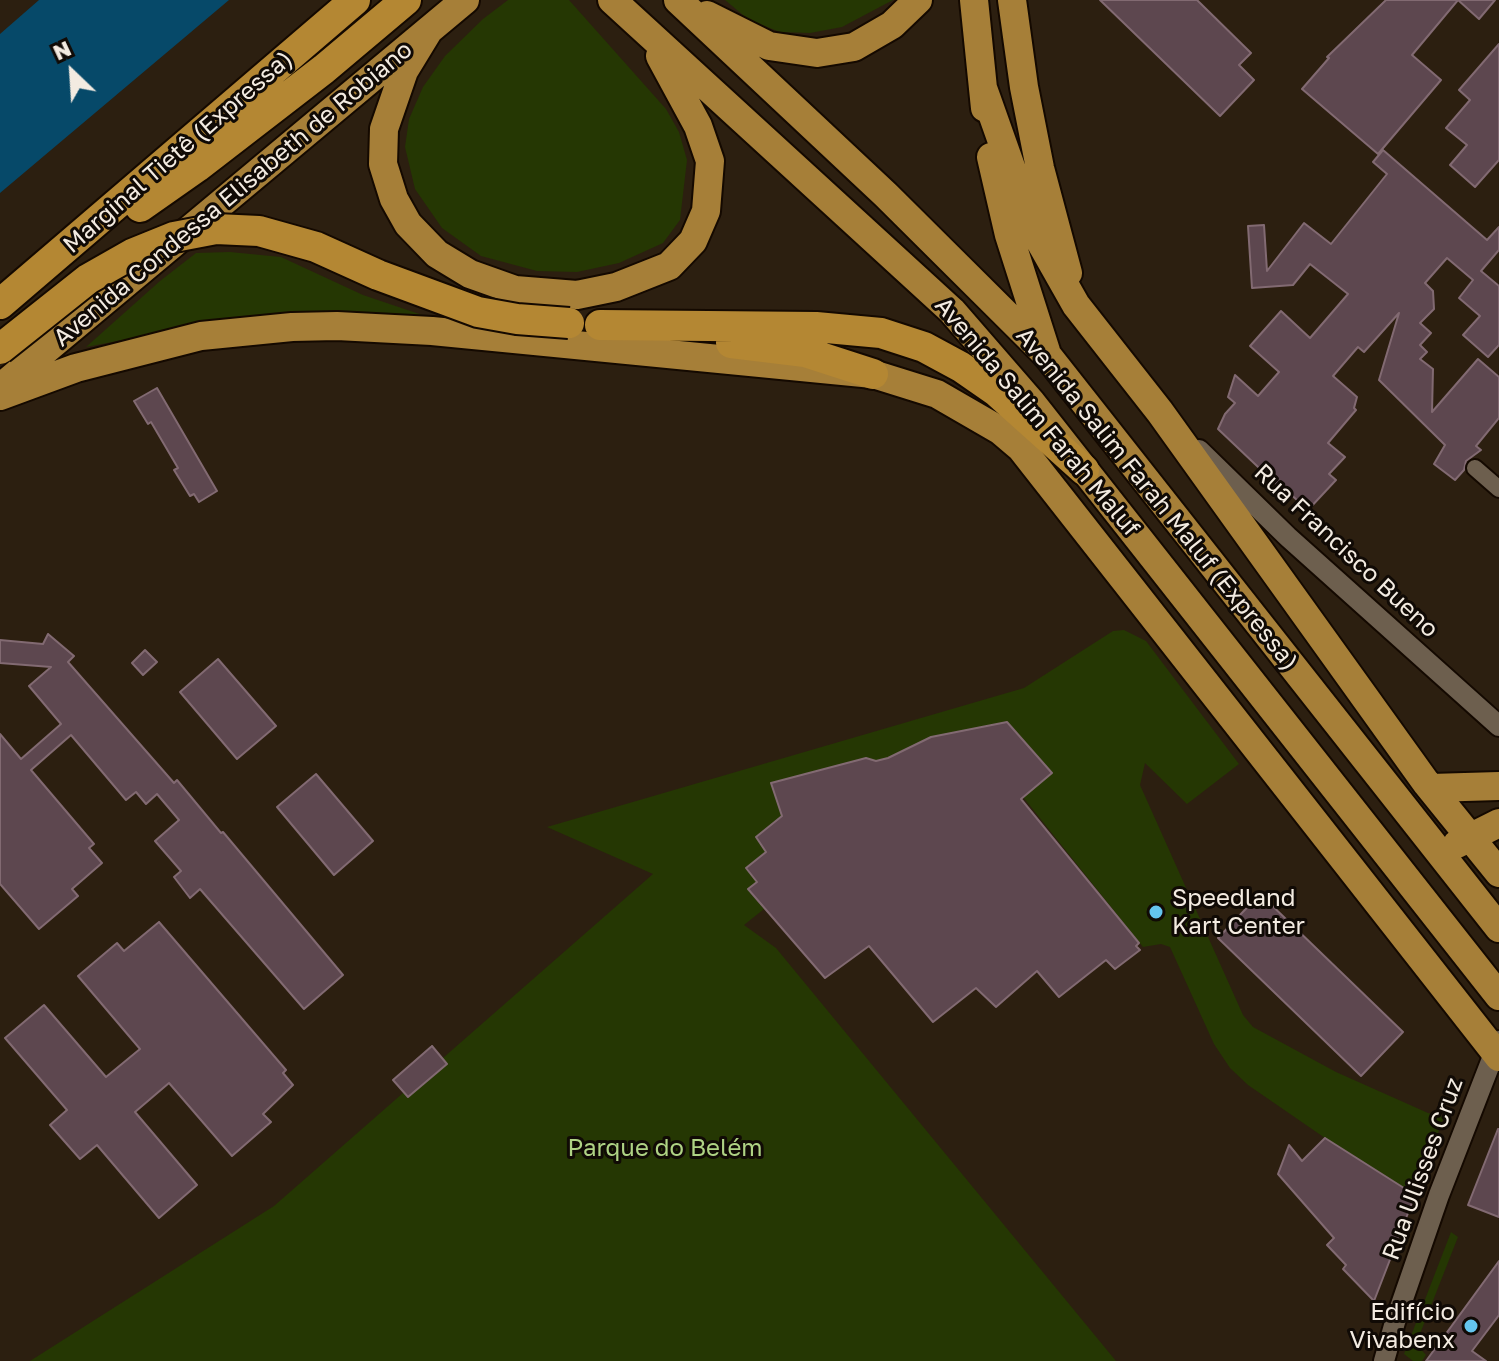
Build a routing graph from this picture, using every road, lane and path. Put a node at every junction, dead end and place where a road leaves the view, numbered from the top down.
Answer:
1 (355, 0) edge
2 (406, 0) edge
3 (465, 0) edge
4 (612, 0) edge
5 (918, 0) edge
6 (974, 0) edge
7 (1012, 0) edge
8 (679, 1) edge
9 (429, 30) junction
10 (648, 34) junction
11 (983, 88) junction
12 (56, 256) junction
13 (0, 304) edge
14 (1076, 305) junction
15 (600, 325) junction
16 (0, 349) edge
17 (1048, 356) junction
18 (873, 374) junction
19 (0, 388) edge
20 (0, 396) edge
21 (1160, 412) junction
22 (1475, 468) dead end
23 (1084, 470) junction
24 (1499, 489) edge
25 (1312, 689) junction
26 (1269, 704) junction
27 (1499, 726) edge
28 (1429, 786) junction
29 (1499, 786) edge
30 (1297, 798) junction
31 (1499, 823) edge
32 (1470, 836) junction
33 (1441, 855) junction
34 (1499, 873) edge
35 (1411, 882) junction
36 (1389, 915) junction
37 (1499, 928) edge
38 (1499, 996) edge
39 (1498, 1050) edge
40 (1384, 1361) edge

1 - 12 highway, Marginal Tietê (Expressa)
2 - 12 highway
3 - 9 highway, Avenida Condessa Elisabeth de Robiano
4 - 10 highway, Avenida Salim Farah Maluf
5 - 8 highway
6 - 11 highway
7 - 14 highway
8 - 17 highway, Avenida Salim Farah Maluf (Expressa)
9 - 10 highway
9 - 19 highway, Avenida Condessa Elisabeth de Robiano
10 - 23 highway, Avenida Salim Farah Maluf
11 - 14 highway
11 - 17 highway
12 - 13 highway, Marginal Tietê (Expressa)
14 - 21 highway
15 - 16 highway, bridge
15 - 18 highway
15 - 23 highway
17 - 25 highway, Avenida Salim Farah Maluf (Expressa)
18 - 20 highway, Avenida Salim Farah Maluf
18 - 30 highway, Avenida Salim Farah Maluf
21 - 27 street, Rua Francisco Bueno
21 - 28 highway
22 - 24 street
23 - 26 highway, Avenida Salim Farah Maluf
25 - 28 highway
25 - 33 highway, Avenida Salim Farah Maluf (Expressa)
26 - 30 highway
26 - 35 highway, Avenida Salim Farah Maluf
28 - 29 highway
28 - 32 highway
30 - 36 highway, Avenida Salim Farah Maluf
31 - 32 highway
32 - 33 highway
32 - 34 highway
33 - 35 highway
33 - 37 highway, Avenida Salim Farah Maluf (Expressa)
35 - 36 highway
35 - 38 highway
36 - 39 highway, Avenida Salim Farah Maluf
39 - 40 street, Rua Ulisses Cruz

